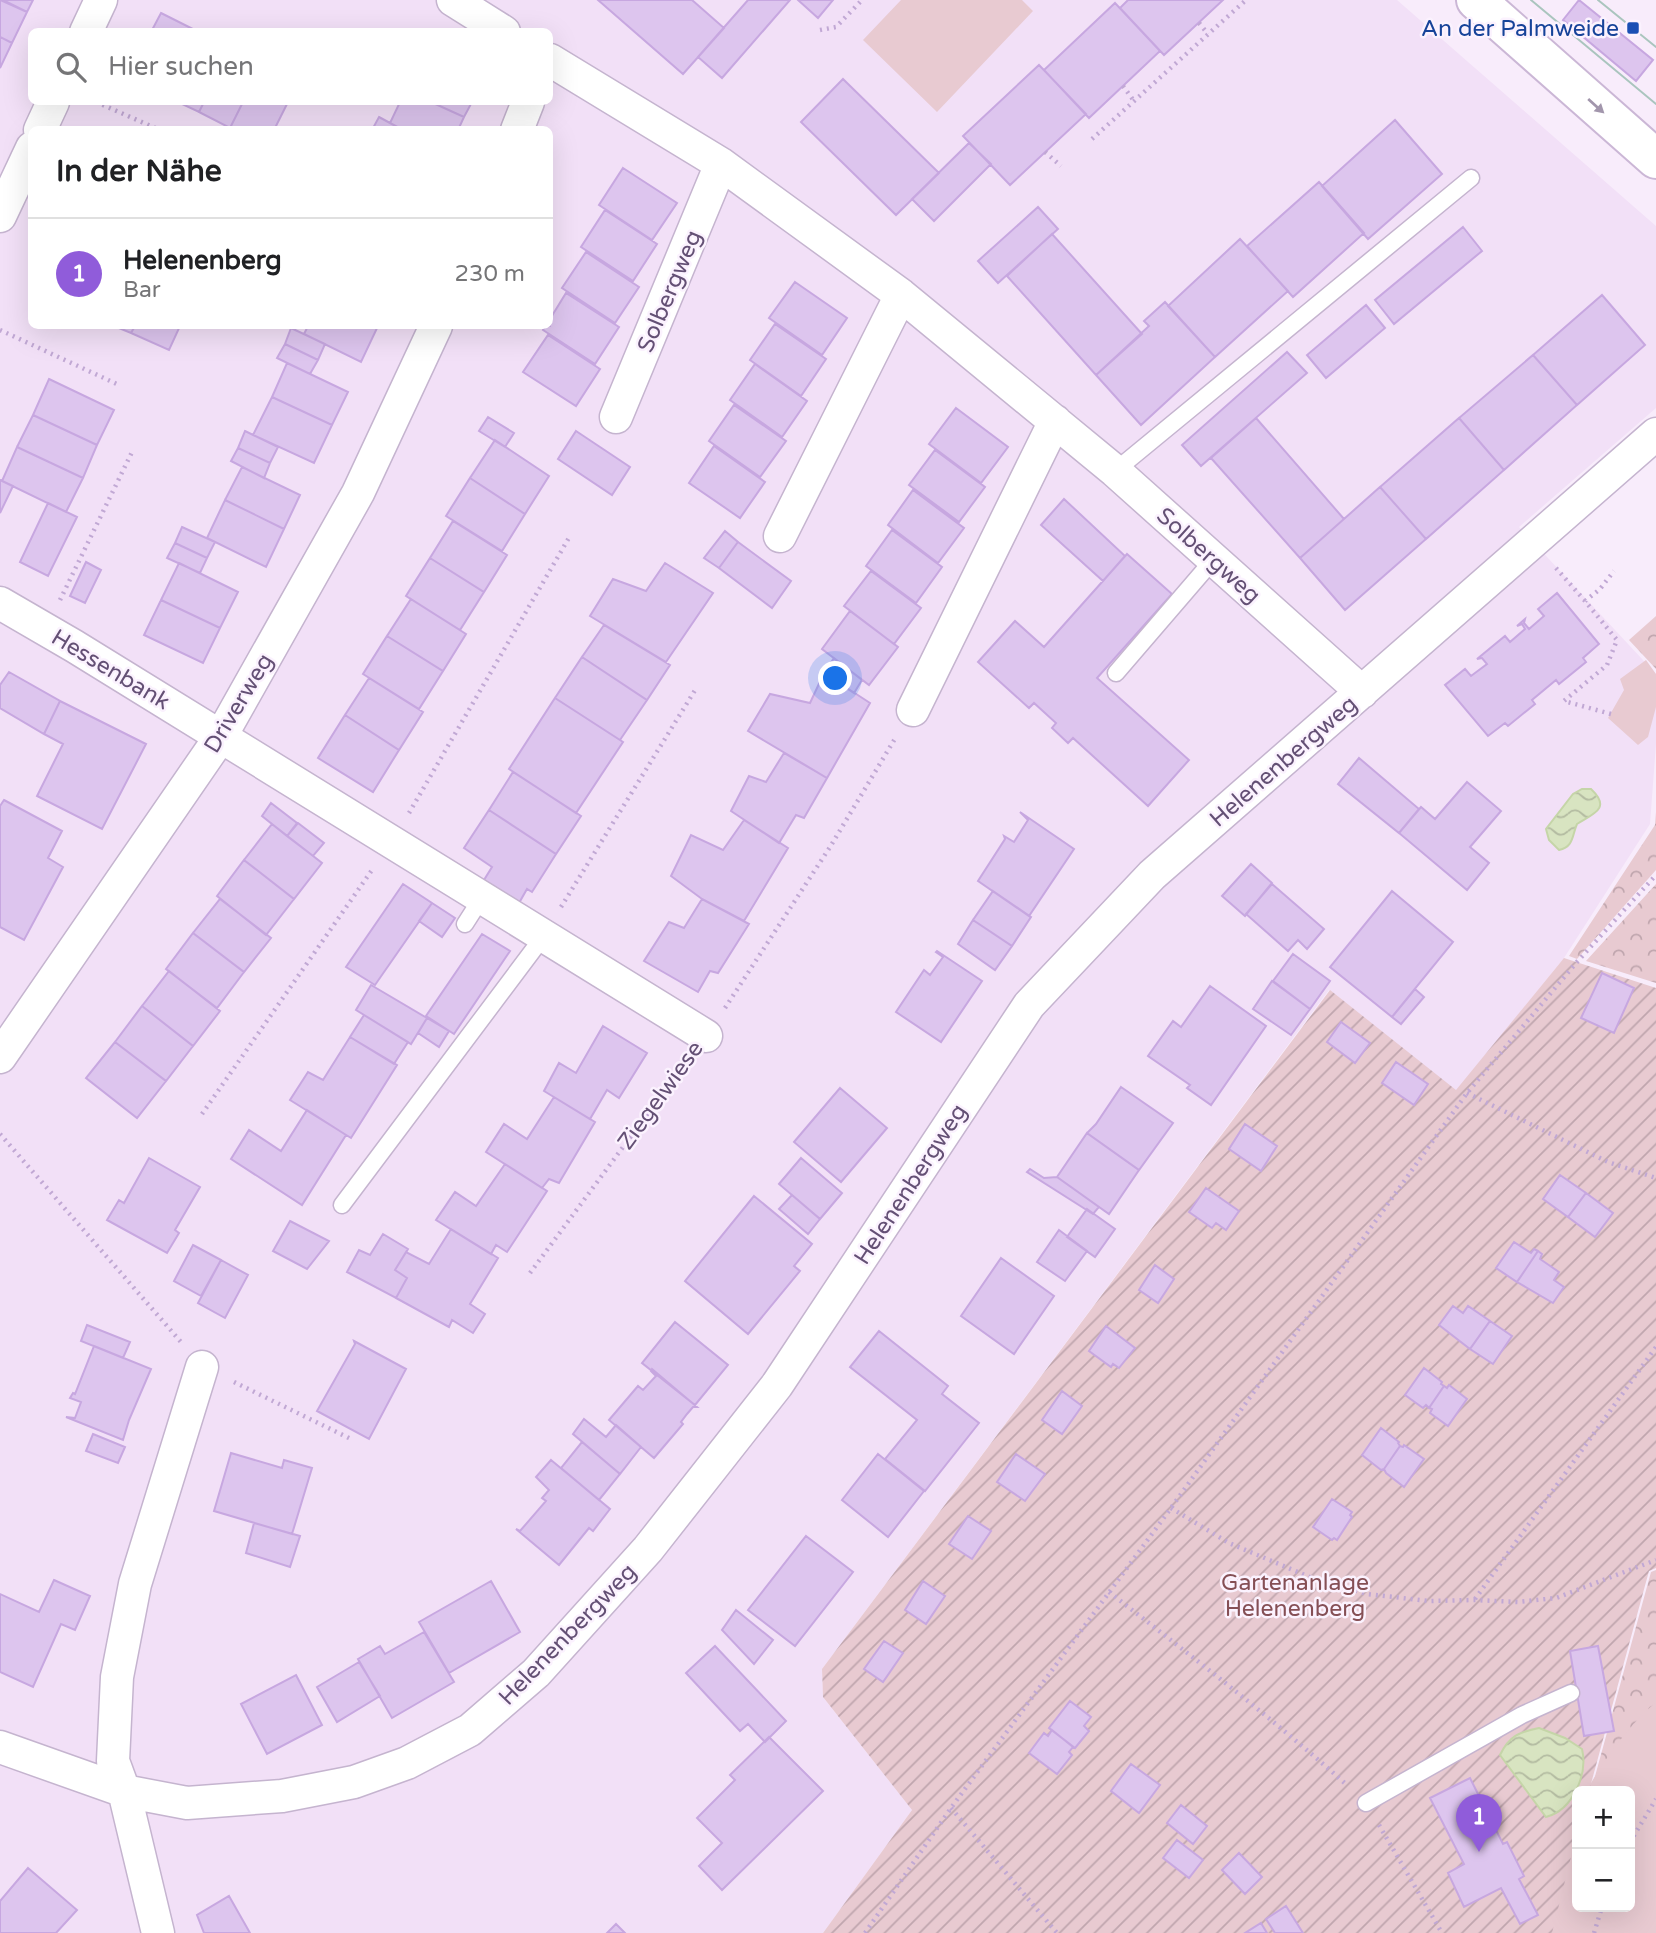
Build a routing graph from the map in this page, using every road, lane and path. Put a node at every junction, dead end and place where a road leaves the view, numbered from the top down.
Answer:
1 (101, 0) edge
2 (453, 0) edge
3 (862, 0) edge
4 (1246, 0) edge
5 (1476, 0) edge
6 (1199, 23) dead end
7 (88, 28) edge
8 (498, 28) edge
9 (820, 30) dead end
10 (1208, 34) junction
11 (553, 62) edge
12 (1123, 86) dead end
13 (1134, 101) junction
14 (51, 105) edge
15 (103, 105) edge
16 (527, 105) edge
17 (42, 126) edge
18 (151, 126) edge
19 (519, 126) edge
20 (1092, 139) dead end
21 (1045, 152) dead end
22 (28, 156) edge
23 (1656, 159) edge
24 (721, 164) junction
25 (1061, 166) dead end
26 (1471, 178) dead end
27 (0, 216) edge
28 (901, 295) junction
29 (435, 329) edge
30 (0, 330) edge
31 (118, 385) dead end
32 (616, 417) dead end
33 (1055, 421) junction
34 (1656, 433) edge
35 (132, 452) dead end
36 (1115, 471) junction
37 (780, 536) dead end
38 (1533, 541) junction
39 (1214, 559) junction
40 (1614, 571) dead end
41 (60, 601) dead end
42 (1585, 601) junction
43 (0, 603) edge
44 (1116, 673) dead end
45 (697, 687) dead end
46 (1362, 692) junction
47 (913, 710) joint
48 (1611, 714) dead end
49 (221, 736) junction
50 (1656, 875) edge
51 (542, 937) junction
52 (705, 1036) junction
53 (0, 1057) edge
54 (1467, 1093) junction
55 (0, 1134) edge
56 (1656, 1178) edge
57 (342, 1205) dead end
58 (530, 1273) dead end
59 (1656, 1347) edge
60 (202, 1367) junction
61 (353, 1440) dead end
62 (1171, 1508) junction
63 (1656, 1560) edge
64 (1109, 1592) junction
65 (1474, 1600) junction
66 (1572, 1693) dead end
67 (0, 1747) edge
68 (124, 1791) junction
69 (1656, 1799) edge
70 (1366, 1803) junction
71 (951, 1808) junction
72 (1635, 1834) edge
73 (1600, 1912) edge
74 (158, 1933) edge
75 (865, 1933) edge
76 (1057, 1933) edge
77 (1442, 1933) edge
78 (1594, 1933) edge

1 - 7 street
2 - 8 street
3 - 9 path
4 - 10 path
5 -> 23 main road
6 - 10 path
10 - 13 path
11 - 24 street, Solbergweg
12 - 13 path
13 - 20 path
14 - 17 street
15 - 18 path
16 - 19 street
21 - 25 path
22 - 27 street
24 - 28 street, Solbergweg
24 - 32 street, Solbergweg
26 - 36 lane
28 - 33 street, Solbergweg
28 - 37 street
29 - 49 street, Driverweg
30 - 31 path
33 - 36 street, Solbergweg
33 - 47 street
34 - 38 street, Helenenbergweg
35 - 41 path
36 - 39 street, Solbergweg
38 - 42 path
38 - 46 street, Helenenbergweg
39 - 44 lane
39 - 46 street, Solbergweg
40 - 42 path
42 - 48 path
43 - 49 street, Hessenbank
45 - 51 path
46 - 68 street, Helenenbergweg
47 - 52 path
49 - 51 street, Ziegelwiese
49 - 53 street, Driverweg
50 - 54 path
51 - 52 street, Ziegelwiese
51 - 57 lane
52 - 58 path, Ziegelwiese
54 - 56 path
54 - 62 path
55 - 60 path
59 - 65 path
60 - 61 path
60 - 68 street
62 - 64 path
62 - 65 path
63 - 65 path
64 - 70 path
64 - 71 path
66 - 70 lane
67 - 68 street, Helenenbergweg
68 - 74 street
69 - 72 path
70 - 77 path
71 - 75 path
71 - 76 path
73 - 78 path

